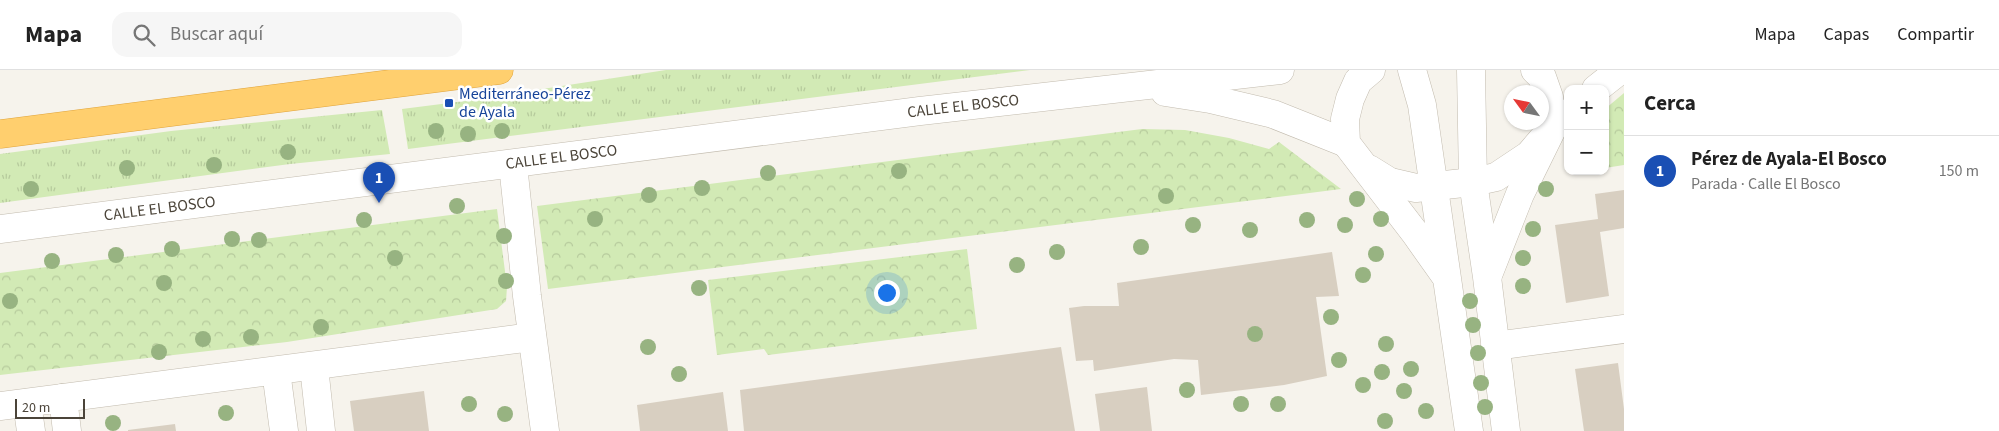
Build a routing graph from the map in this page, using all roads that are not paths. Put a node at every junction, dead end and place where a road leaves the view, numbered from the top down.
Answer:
1 (500, 70) edge
2 (1280, 70) edge
3 (1371, 70) edge
4 (1412, 70) edge
5 (1471, 70) edge
6 (1535, 70) edge
7 (1620, 70) edge
8 (1601, 85) edge
9 (1124, 86) junction
10 (1560, 120) edge
11 (0, 134) edge
12 (1346, 143) junction
13 (513, 164) junction
14 (1363, 165) junction
15 (1473, 182) junction
16 (1434, 186) junction
17 (0, 229) edge
18 (1488, 277) junction
19 (1448, 280) junction
20 (1624, 329) edge
21 (532, 336) junction
22 (1507, 345) junction
23 (314, 366) junction
24 (276, 371) junction
25 (63, 398) junction
26 (27, 403) junction
27 (0, 406) edge
28 (31, 431) edge
29 (67, 431) edge
30 (284, 431) edge
31 (321, 431) edge
32 (545, 431) edge
33 (1469, 431) edge
34 (1506, 431) edge

1 - 11 highway
2 - 9 street, CALLE EL BOSCO
3 - 12 street
4 - 16 street
5 - 15 street
6 - 10 street
7 - 8 street
9 - 12 street, CALLE EL BOSCO
9 - 13 street, CALLE EL BOSCO
10 - 15 street
10 - 18 street
12 - 14 street
13 - 17 street, CALLE EL BOSCO
13 - 21 street
14 - 16 street
14 - 19 street
15 - 16 street
15 - 18 street
16 - 19 street
18 - 22 street
19 - 33 street
20 - 22 street
21 - 23 street
21 - 32 street
22 - 34 street
23 - 24 street
23 - 31 street
24 - 25 street
24 - 30 street
25 - 26 street
25 - 29 street
26 - 27 street
26 - 28 street

